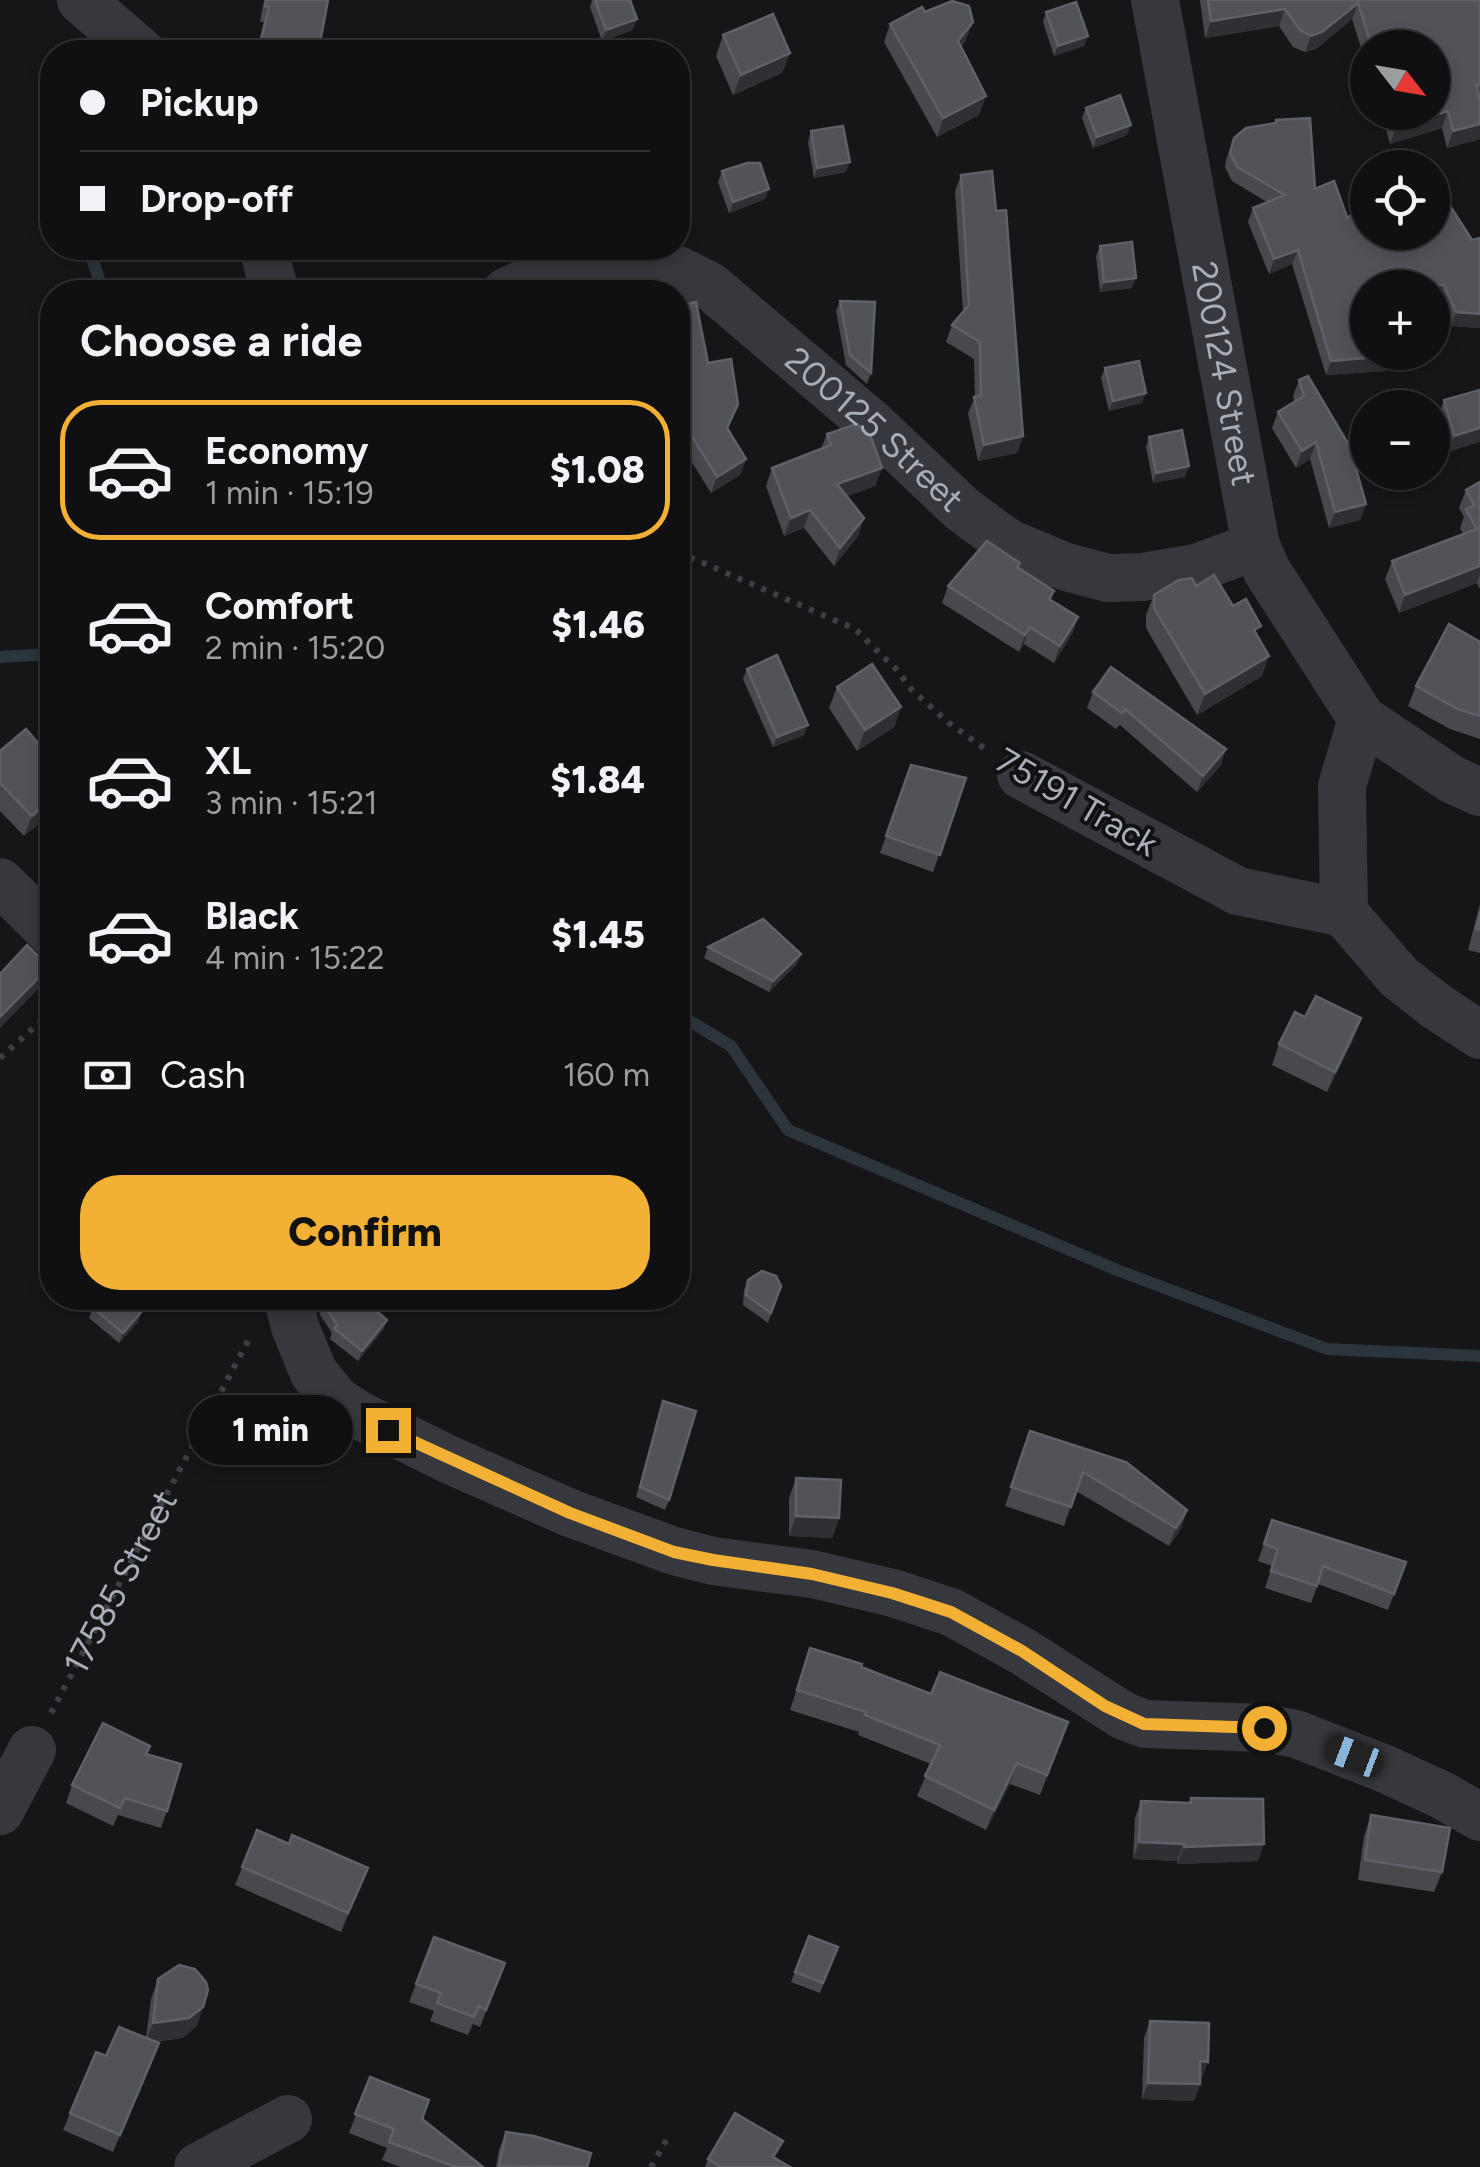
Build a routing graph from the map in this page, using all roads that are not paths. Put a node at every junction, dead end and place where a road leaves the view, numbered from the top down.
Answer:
1 (1155, 0) edge
2 (82, 3) edge
3 (127, 40) edge
4 (531, 280) edge
5 (1256, 546) junction
6 (1362, 719) junction
7 (1021, 775) road end
8 (1480, 792) edge
9 (0, 882) edge
10 (1344, 913) junction
11 (40, 921) edge
12 (1480, 1035) edge
13 (273, 1310) edge
14 (32, 1750) road end
15 (0, 1811) edge
16 (1480, 1817) edge
17 (288, 2119) dead end
18 (198, 2167) edge

1 - 5 street, 200124 Street
2 - 3 street
4 - 5 street, 200125 Street
5 - 6 street, 200124 Street
6 - 8 street
6 - 10 street
7 - 10 street, 75191 Track
9 - 11 street
10 - 12 street
13 - 16 street
14 - 15 street
17 - 18 street

